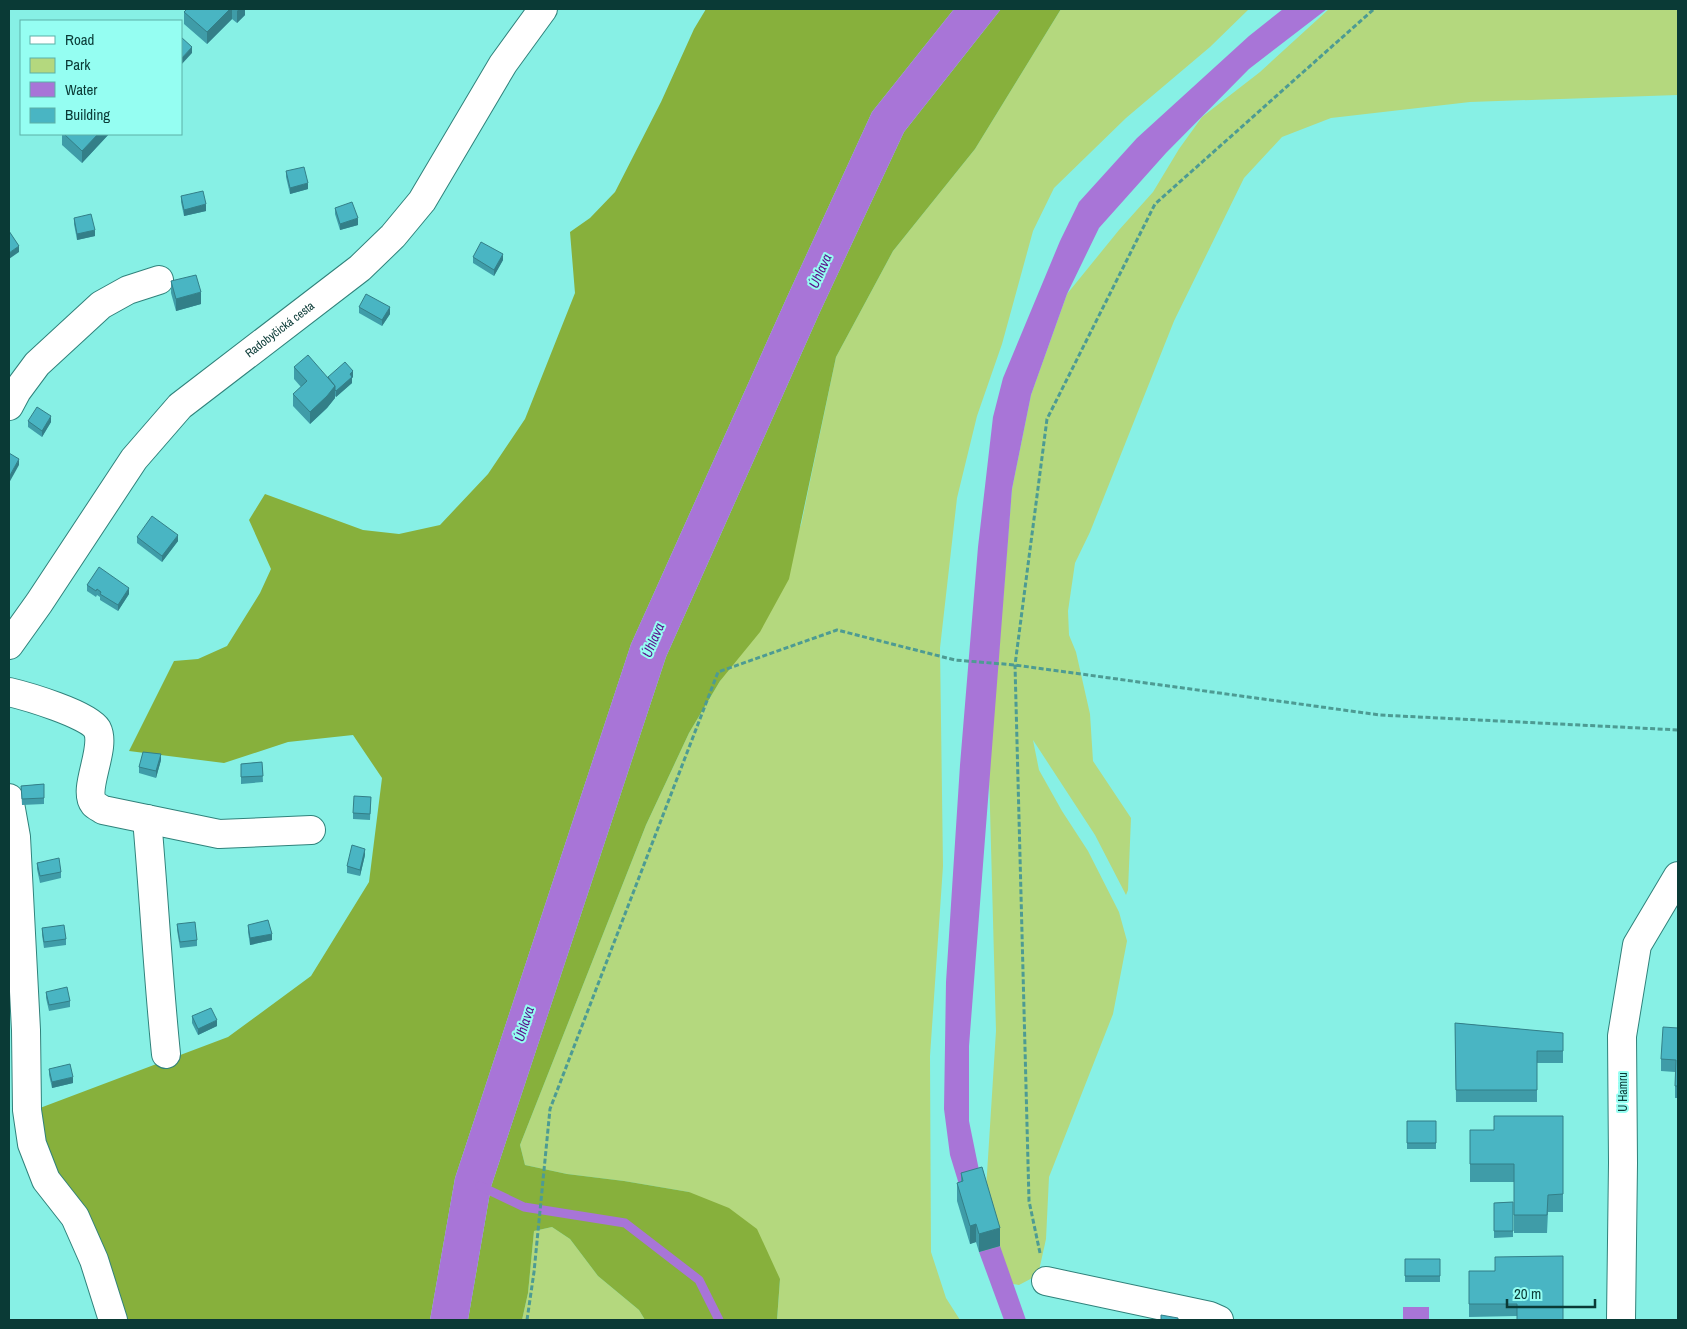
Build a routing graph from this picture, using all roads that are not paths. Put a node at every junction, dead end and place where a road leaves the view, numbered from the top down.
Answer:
1 (543, 9) edge
2 (159, 280) dead end
3 (9, 406) edge
4 (9, 645) edge
5 (9, 692) edge
6 (9, 798) edge
7 (147, 819) junction
8 (312, 830) dead end
9 (1678, 876) edge
10 (166, 1054) dead end
11 (1046, 1281) road end
12 (113, 1320) edge
13 (1219, 1320) edge
14 (1620, 1320) edge

1 - 4 street, Radobyčická cesta
2 - 3 street
5 - 7 street
6 - 12 street
7 - 8 street
7 - 10 street
9 - 14 street, U Hamru
11 - 13 street

